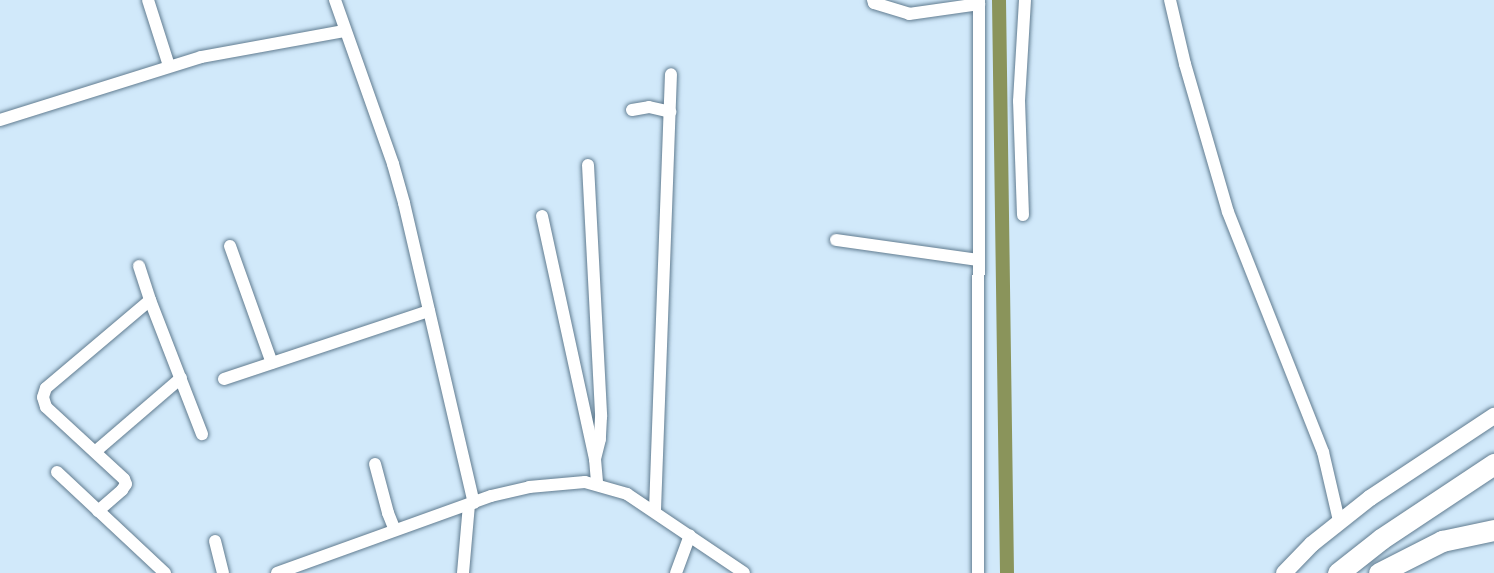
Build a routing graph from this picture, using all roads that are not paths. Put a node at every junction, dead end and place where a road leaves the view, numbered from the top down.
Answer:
1 (148, 0) edge
2 (334, 0) edge
3 (873, 0) edge
4 (1025, 0) edge
5 (1170, 0) edge
6 (979, 2) edge
7 (344, 31) junction
8 (169, 66) junction
9 (671, 74) dead end
10 (632, 110) dead end
11 (670, 112) junction
12 (0, 120) edge
13 (588, 165) dead end
14 (1023, 215) dead end
15 (542, 216) dead end
16 (836, 240) dead end
17 (230, 246) dead end
18 (978, 260) junction
19 (139, 266) dead end
20 (150, 300) junction
21 (429, 311) junction
22 (272, 363) junction
23 (181, 378) junction
24 (224, 379) dead end
25 (1494, 416) edge
26 (202, 434) dead end
27 (96, 451) junction
28 (594, 459) junction
29 (375, 464) dead end
30 (1494, 464) edge
31 (57, 471) dead end
32 (597, 484) junction
33 (471, 504) junction
34 (654, 510) junction
35 (98, 511) junction
36 (1339, 521) junction
37 (395, 530) junction
38 (1494, 530) edge
39 (690, 535) junction
40 (215, 541) dead end
41 (309, 567) edge
42 (165, 573) edge
43 (223, 573) edge
44 (277, 573) edge
45 (464, 573) edge
46 (676, 573) edge
47 (744, 573) edge
48 (978, 573) edge
49 (1284, 573) edge
50 (1338, 573) edge
51 (1379, 573) edge

1 - 8 street
2 - 7 street
3 - 6 street
4 - 14 street
5 - 36 street
6 - 18 street
7 - 8 street
7 - 21 street
8 - 12 street
9 - 11 street
10 - 11 street
11 - 34 street
13 - 28 street
15 - 28 street
16 - 18 street
17 - 22 street
18 - 48 street
19 - 20 street
20 - 23 street
20 - 27 street
21 - 22 street
21 - 33 street
22 - 24 street
23 - 26 street
23 - 27 street
25 - 36 main road
27 - 35 street
28 - 32 street
29 - 37 street
30 - 50 highway
31 - 35 street
32 - 33 street
32 - 34 street
33 - 37 street
33 - 45 street
34 - 39 street
35 - 42 street
36 - 49 main road
37 - 41 street
38 - 51 highway
39 - 46 street
39 - 47 street
40 - 43 street
41 - 44 street

